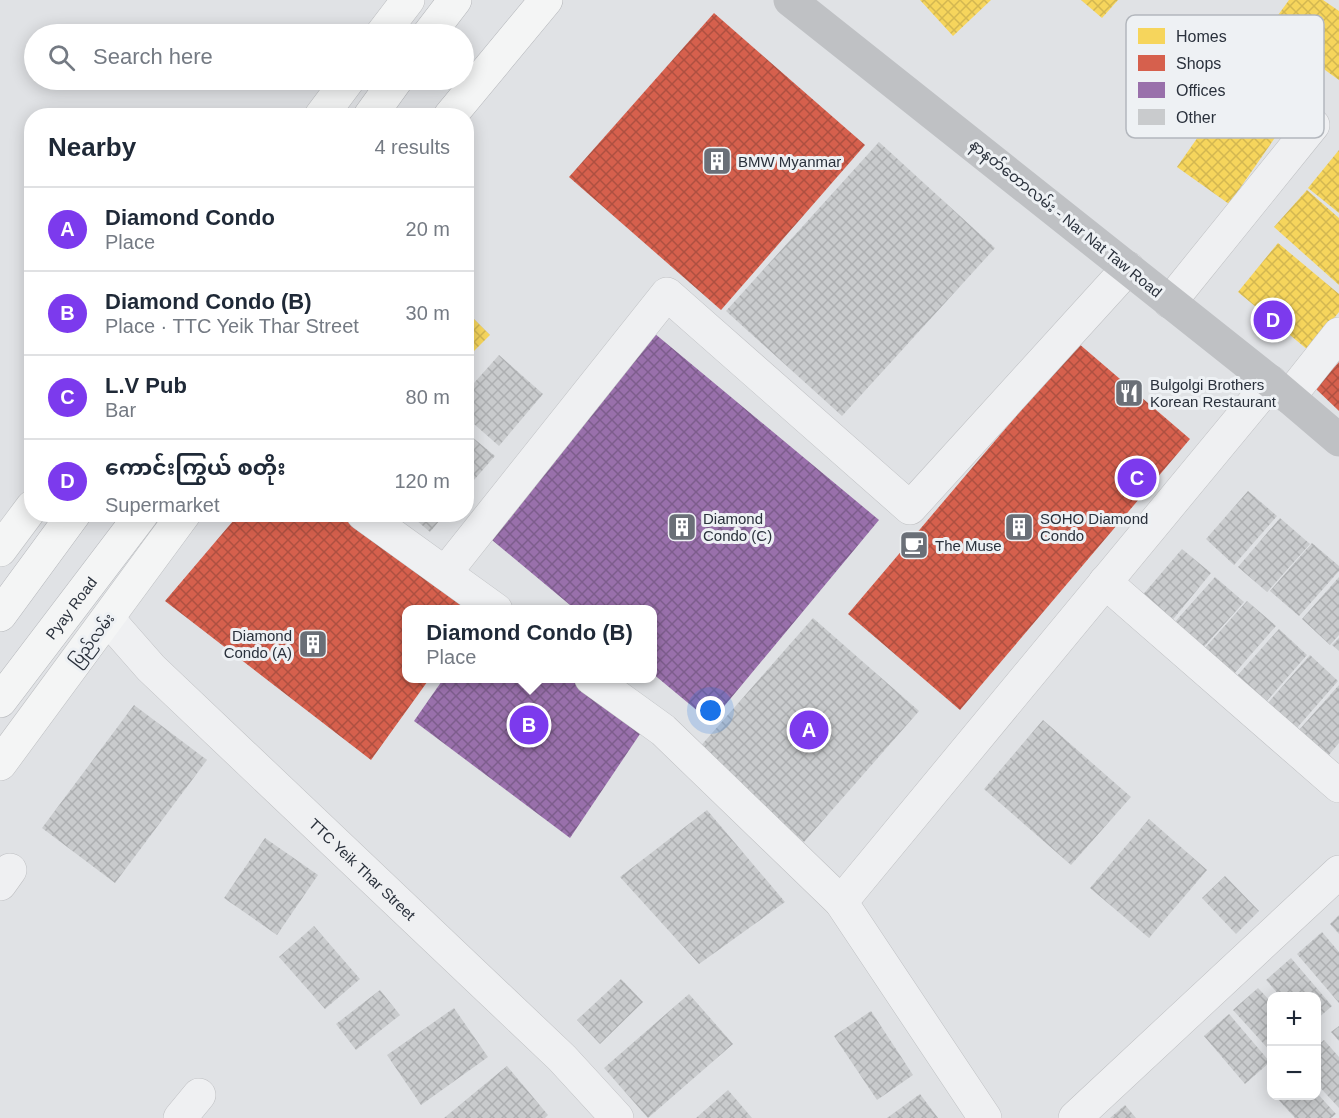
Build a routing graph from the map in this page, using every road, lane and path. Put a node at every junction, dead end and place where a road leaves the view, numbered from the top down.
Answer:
1 (408, 0) edge
2 (455, 0) edge
3 (546, 0) edge
4 (790, 0) edge
5 (390, 24) edge
6 (437, 24) edge
7 (474, 87) edge
8 (340, 90) edge
9 (388, 90) edge
10 (472, 90) edge
11 (327, 108) edge
12 (375, 108) edge
13 (457, 108) edge
14 (1302, 138) edge
15 (1128, 268) junction
16 (1170, 302) junction
17 (1339, 334) edge
18 (1280, 389) junction
19 (1339, 440) edge
20 (24, 518) edge
21 (68, 522) edge
22 (136, 522) edge
23 (178, 522) edge
24 (374, 522) edge
25 (0, 550) edge
26 (445, 573) junction
27 (1105, 582) junction
28 (489, 605) edge
29 (0, 615) edge
30 (108, 619) junction
31 (598, 683) edge
32 (0, 700) edge
33 (0, 764) edge
34 (1339, 786) edge
35 (1339, 872) edge
36 (841, 902) junction
37 (617, 1118) edge
38 (985, 1118) edge
39 (1074, 1118) edge

1 - 5 main road
2 - 6 main road
3 - 7 main road
4 - 15 main road, နာနတ်တောလမ်း - Nar Nat Taw Road
8 - 11 main road
9 - 12 main road
10 - 13 main road
14 - 16 street
15 - 16 main road, နာနတ်တောလမ်း - Nar Nat Taw Road
15 - 26 street
16 - 18 main road, နာနတ်တောလမ်း - Nar Nat Taw Road
17 - 18 street
18 - 19 main road, နာနတ်တောလမ်း - Nar Nat Taw Road
18 - 27 street
20 - 25 main road
21 - 29 main road
22 - 32 main road, Pyay Road
23 - 30 main road, ပြည်လမ်း
24 - 26 street
26 - 28 street
27 - 34 street
27 - 36 street
30 - 33 main road, ပြည်လမ်း
30 - 37 street, TTC Yeik Thar Street
31 - 36 street
35 - 39 street
36 - 38 street

